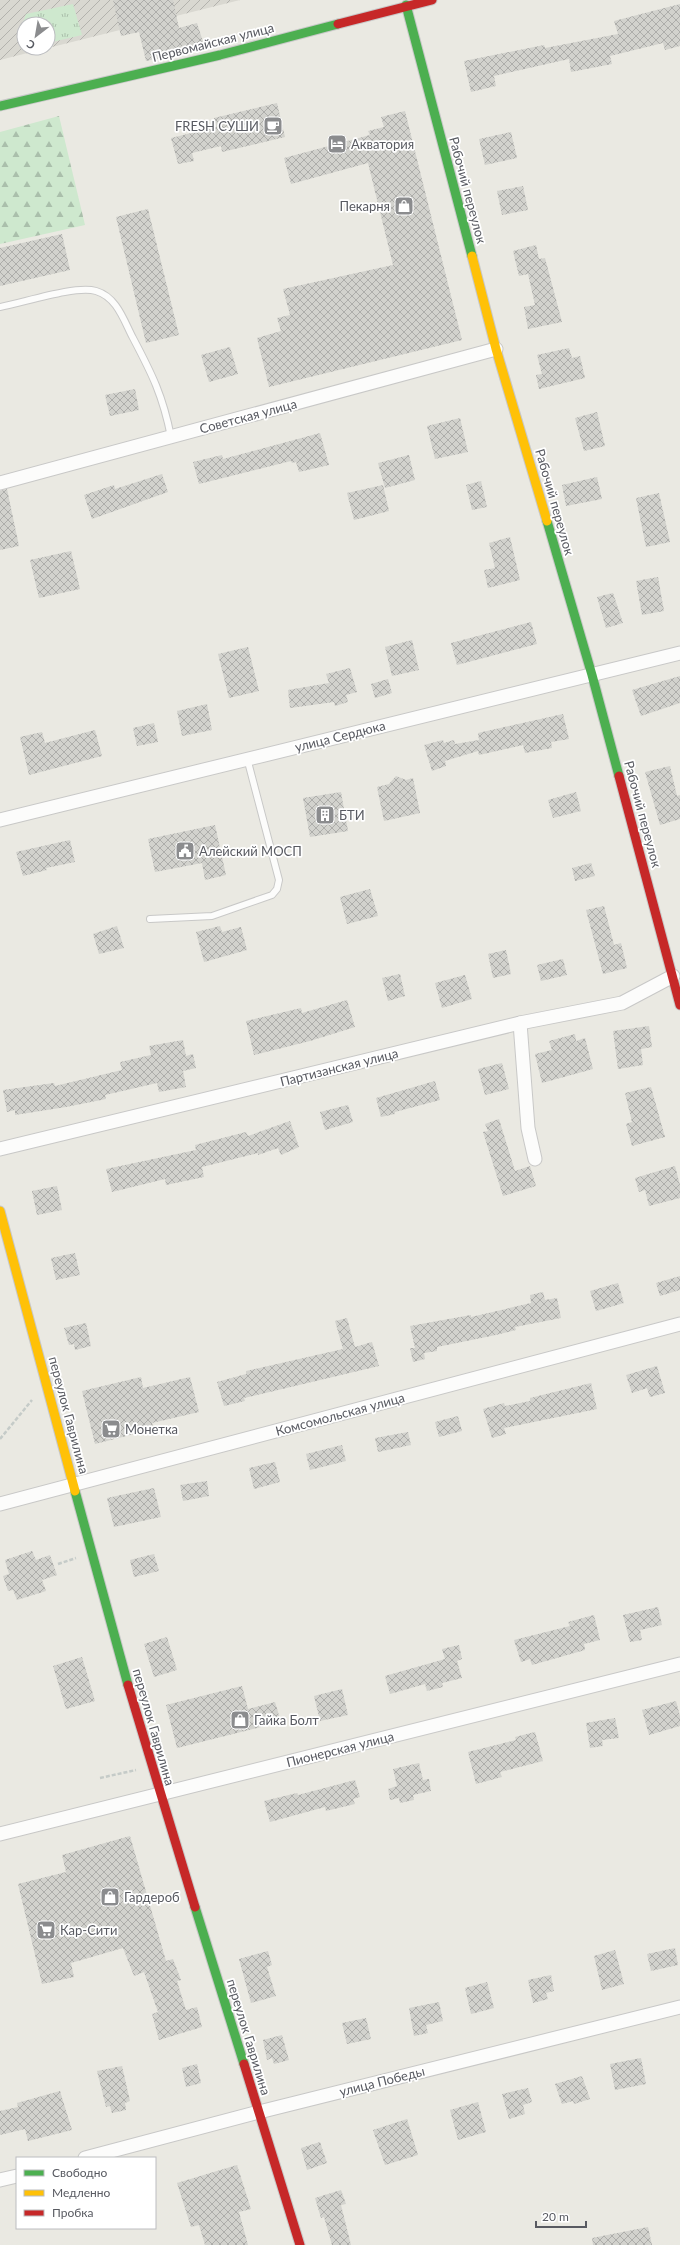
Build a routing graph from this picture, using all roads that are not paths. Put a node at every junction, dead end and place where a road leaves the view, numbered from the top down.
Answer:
1 (432, 0) edge
2 (406, 5) junction
3 (0, 106) edge
4 (0, 307) edge
5 (496, 349) junction
6 (171, 437) junction
7 (0, 483) edge
8 (680, 653) edge
9 (592, 675) junction
10 (247, 758) junction
11 (0, 820) edge
12 (150, 919) dead end
13 (673, 976) junction
14 (680, 1005) edge
15 (520, 1023) junction
16 (0, 1149) edge
17 (535, 1159) dead end
18 (0, 1212) edge
19 (680, 1324) edge
20 (74, 1485) junction
21 (0, 1504) edge
22 (680, 1664) edge
23 (160, 1793) junction
24 (0, 1834) edge
25 (680, 2007) edge
26 (259, 2112) junction
27 (89, 2157) edge
28 (16, 2176) edge
29 (0, 2180) edge
30 (300, 2245) edge

1 - 2 street, Первомайская улица
2 - 3 street, Первомайская улица
2 - 5 street, Рабочий переулок
4 - 6 lane
5 - 6 street, Советская улица
5 - 9 street, Рабочий переулок
6 - 7 street, Советская улица
8 - 9 street, улица Сердюка
9 - 10 street, улица Сердюка
9 - 13 street, Рабочий переулок
10 - 11 street, улица Сердюка
10 - 12 lane
13 - 14 street, Рабочий переулок
13 - 15 street, Партизанская улица
15 - 16 street, Партизанская улица
15 - 17 street
18 - 20 street, переулок Гаврилина
19 - 20 street, Комсомольская улица
20 - 21 street, Комсомольская улица
20 - 23 street, переулок Гаврилина
22 - 23 street, Пионерская улица
23 - 24 street, Пионерская улица
23 - 26 street, переулок Гаврилина
25 - 26 street, улица Победы
26 - 27 street, улица Победы
26 - 30 street, переулок Гаврилина
28 - 29 street

